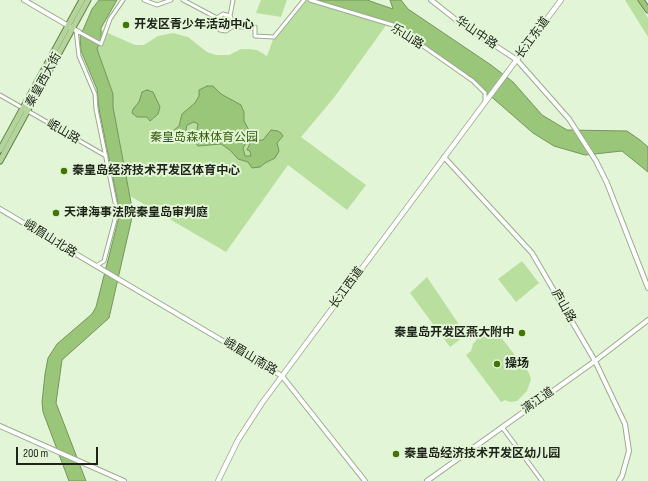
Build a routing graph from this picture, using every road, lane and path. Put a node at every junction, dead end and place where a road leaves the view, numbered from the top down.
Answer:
1 (24, 0) edge
2 (82, 0) edge
3 (88, 0) edge
4 (123, 0) edge
5 (144, 0) edge
6 (171, 0) edge
7 (183, 0) edge
8 (233, 0) edge
9 (304, 0) edge
10 (310, 0) edge
11 (431, 0) edge
12 (561, 0) edge
13 (641, 0) edge
14 (648, 10) edge
15 (230, 16) junction
16 (217, 18) junction
17 (232, 27) junction
18 (74, 29) junction
19 (516, 60) junction
20 (0, 95) edge
21 (485, 101) junction
22 (24, 109) junction
23 (0, 150) edge
24 (106, 156) junction
25 (444, 157) junction
26 (0, 161) edge
27 (0, 208) edge
28 (98, 267) junction
29 (124, 283) joint
30 (648, 288) edge
31 (648, 320) edge
32 (595, 361) junction
33 (282, 376) junction
34 (0, 426) edge
35 (502, 427) junction
36 (124, 481) edge
37 (218, 481) edge
38 (365, 481) edge
39 (427, 481) edge
40 (542, 481) edge
41 (619, 481) edge

1 - 18 street
2 - 18 main road, 秦皇西大街
3 - 18 main road, 秦皇西大街
4 - 18 street
5 - 6 street
7 - 16 street
8 - 15 street
9 - 17 street
10 - 21 street, 乐山路
11 - 19 street, 华山中路
12 - 19 main road, 长江东道
13 - 14 highway
15 - 16 street
15 - 17 street
16 - 17 street
18 - 22 main road, 秦皇西大街
18 - 24 street
19 - 21 main road, 长江东道
19 - 30 street, 华山中路
20 - 22 street, 岷山路
21 - 25 main road, 长江西道
22 - 23 main road, 秦皇西大街
22 - 24 street, 岷山路
22 - 26 main road, 秦皇西大街
24 - 28 street
25 - 32 street, 庐山路
25 - 33 main road, 长江西道
27 - 28 street, 峨眉山北路
28 - 29 street, 峨眉山北路
29 - 33 street, 峨眉山南路
31 - 32 street, 漓江道
32 - 35 street, 漓江道
32 - 41 street, 庐山路
33 - 37 main road, 长江西道
33 - 38 street, 峨眉山南路
34 - 36 street
35 - 39 street, 漓江道
35 - 40 street

